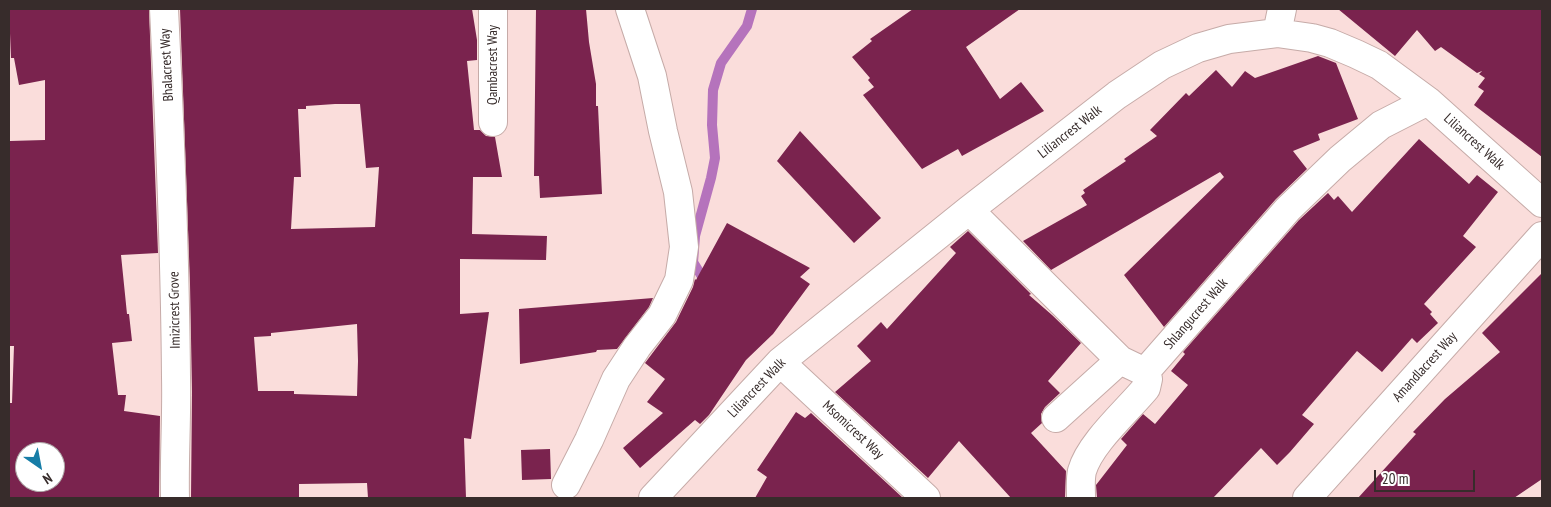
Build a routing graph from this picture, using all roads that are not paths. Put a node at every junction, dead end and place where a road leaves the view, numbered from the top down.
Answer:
1 (164, 9) edge
2 (493, 9) edge
3 (630, 9) edge
4 (1279, 21) edge
5 (1428, 101) junction
6 (170, 122) joint
7 (493, 122) dead end
8 (1542, 203) edge
9 (969, 210) junction
10 (1542, 236) edge
11 (1120, 360) junction
12 (780, 362) junction
13 (1145, 372) junction
14 (1056, 418) dead end
15 (566, 485) dead end
16 (175, 498) edge
17 (653, 498) edge
18 (926, 498) edge
19 (1081, 498) edge
20 (1307, 498) edge

1 - 6 street, Bhalacrest Way
2 - 7 street, Qambacrest Way
3 - 15 street
4 - 5 street, Liliancrest Walk
4 - 9 street, Liliancrest Walk
5 - 8 street, Liliancrest Walk
5 - 13 street, Shlangucrest Walk
6 - 16 street, Imizicrest Grove
9 - 11 street
9 - 12 street, Liliancrest Walk
10 - 20 street, Amandlacrest Way
11 - 13 street
11 - 14 street
12 - 17 street, Liliancrest Walk
12 - 18 street, Msomicrest Way
13 - 19 street

